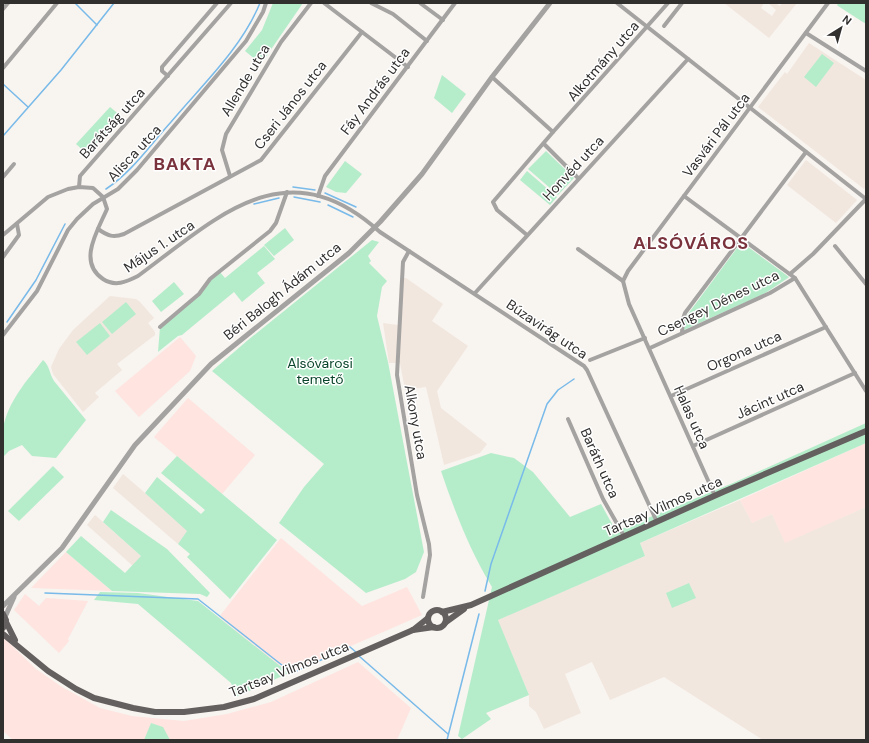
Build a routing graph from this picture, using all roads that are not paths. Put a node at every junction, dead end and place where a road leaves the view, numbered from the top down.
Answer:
1 (8, 3) edge
2 (57, 3) edge
3 (217, 3) edge
4 (230, 3) edge
5 (266, 3) edge
6 (311, 3) edge
7 (324, 3) edge
8 (371, 3) edge
9 (420, 3) edge
10 (456, 3) edge
11 (550, 3) edge
12 (617, 3) edge
13 (668, 3) edge
14 (682, 3) edge
15 (828, 3) edge
16 (3, 9) edge
17 (443, 20) junction
18 (646, 26) junction
19 (664, 26) dead end
20 (362, 32) junction
21 (806, 33) junction
22 (427, 41) junction
23 (688, 59) junction
24 (408, 66) junction
25 (3, 68) edge
26 (866, 72) edge
27 (168, 76) junction
28 (492, 76) junction
29 (751, 108) junction
30 (552, 132) junction
31 (544, 144) junction
32 (806, 152) junction
33 (14, 164) dead end
34 (230, 176) junction
35 (3, 177) edge
36 (578, 178) junction
37 (79, 187) junction
38 (287, 192) junction
39 (318, 196) junction
40 (684, 196) junction
41 (103, 197) junction
42 (866, 199) edge
43 (17, 224) junction
44 (374, 227) junction
45 (98, 229) junction
46 (3, 235) edge
47 (527, 235) junction
48 (741, 239) junction
49 (835, 246) dead end
50 (578, 249) dead end
51 (409, 251) junction
52 (3, 257) edge
53 (790, 274) junction
54 (795, 278) junction
55 (623, 282) junction
56 (866, 284) edge
57 (475, 294) junction
58 (160, 327) dead end
59 (826, 327) junction
60 (4, 332) edge
61 (682, 333) junction
62 (645, 338) junction
63 (650, 348) junction
64 (590, 360) dead end
65 (855, 373) junction
66 (866, 391) edge
67 (670, 396) junction
68 (568, 419) dead end
69 (866, 431) edge
70 (693, 446) junction
71 (715, 496) junction
72 (657, 522) junction
73 (624, 536) junction
74 (19, 589) junction
75 (423, 597) dead end
76 (471, 605) junction
77 (3, 606) edge
78 (442, 612) junction
79 (428, 618) junction
80 (4, 620) edge
81 (446, 622) junction
82 (434, 627) junction
83 (413, 630) junction
84 (3, 634) edge
85 (19, 647) junction

1 - 16 street
2 - 25 street
3 - 27 street
4 - 27 street, Barátság utca
5 - 41 street, Alisca utca
6 - 34 street, Allende utca
7 - 20 street
8 - 22 street
9 - 17 street
10 - 17 street, Fáy András utca
11 - 28 street, Béri Balogh Ádám utca
12 - 18 street
13 - 18 street, Alkotmány utca
14 - 19 street
15 - 21 street, Vasvári Pál utca
17 - 22 street, Fáy András utca
18 - 23 street
18 - 30 street, Alkotmány utca
20 - 24 street
20 - 34 street, Cseri János utca
21 - 26 street
21 - 29 street, Vasvári Pál utca
22 - 24 street, Fáy András utca
23 - 29 street
23 - 36 street, Honvéd utca
24 - 39 street, Fáy András utca
27 - 37 street, Barátság utca
28 - 30 street
28 - 44 street, Béri Balogh Ádám utca
29 - 32 street
29 - 40 street, Vasvári Pál utca
30 - 31 street, Alkotmány utca
31 - 36 street
31 - 47 street
32 - 42 street
32 - 48 street
33 - 35 street
34 - 45 street, Cseri János utca
36 - 47 street, Honvéd utca
37 - 41 street
37 - 43 street
38 - 39 street, Május 1. utca
38 - 45 street, Május 1. utca
38 - 58 street
39 - 44 street, Május 1. utca
40 - 48 street
40 - 55 street, Vasvári Pál utca
41 - 45 street, Május 1. utca
41 - 60 street, Alisca utca
42 - 53 street, Csengey Dénes utca
43 - 46 street
43 - 52 street
44 - 51 street, Búzavirág utca
44 - 74 street, Béri Balogh Ádám utca
47 - 57 street, Honvéd utca
48 - 53 street
48 - 61 street
49 - 56 street
50 - 55 street
51 - 57 street, Búzavirág utca
51 - 75 street, Alkony utca
53 - 54 street
54 - 59 street
54 - 61 street, Csengey Dénes utca
55 - 62 street, Halas utca
57 - 72 street, Búzavirág utca
59 - 65 street
59 - 67 street, Orgona utca
61 - 63 street, Csengey Dénes utca
62 - 63 street, Halas utca
62 - 64 street
63 - 67 street, Halas utca
65 - 66 street
65 - 70 street, Jácint utca
67 - 70 street, Halas utca
68 - 73 street, Baráth utca
69 - 71 main road, Tartsay Vilmos utca
70 - 71 street, Halas utca
71 - 72 main road, Tartsay Vilmos utca
72 - 73 main road, Tartsay Vilmos utca
73 - 76 main road, Tartsay Vilmos utca
74 - 77 street, Béri Balogh Ádám utca
74 - 80 street, Béri Balogh Ádám utca
76 - 78 main road
76 - 81 main road
78 - 79 main road
78 - 81 main road
79 - 82 main road
79 - 83 main road
80 - 85 main road
81 - 82 main road
82 - 83 main road
83 - 85 main road, Tartsay Vilmos utca
84 - 85 main road, Tartsay Vilmos utca

